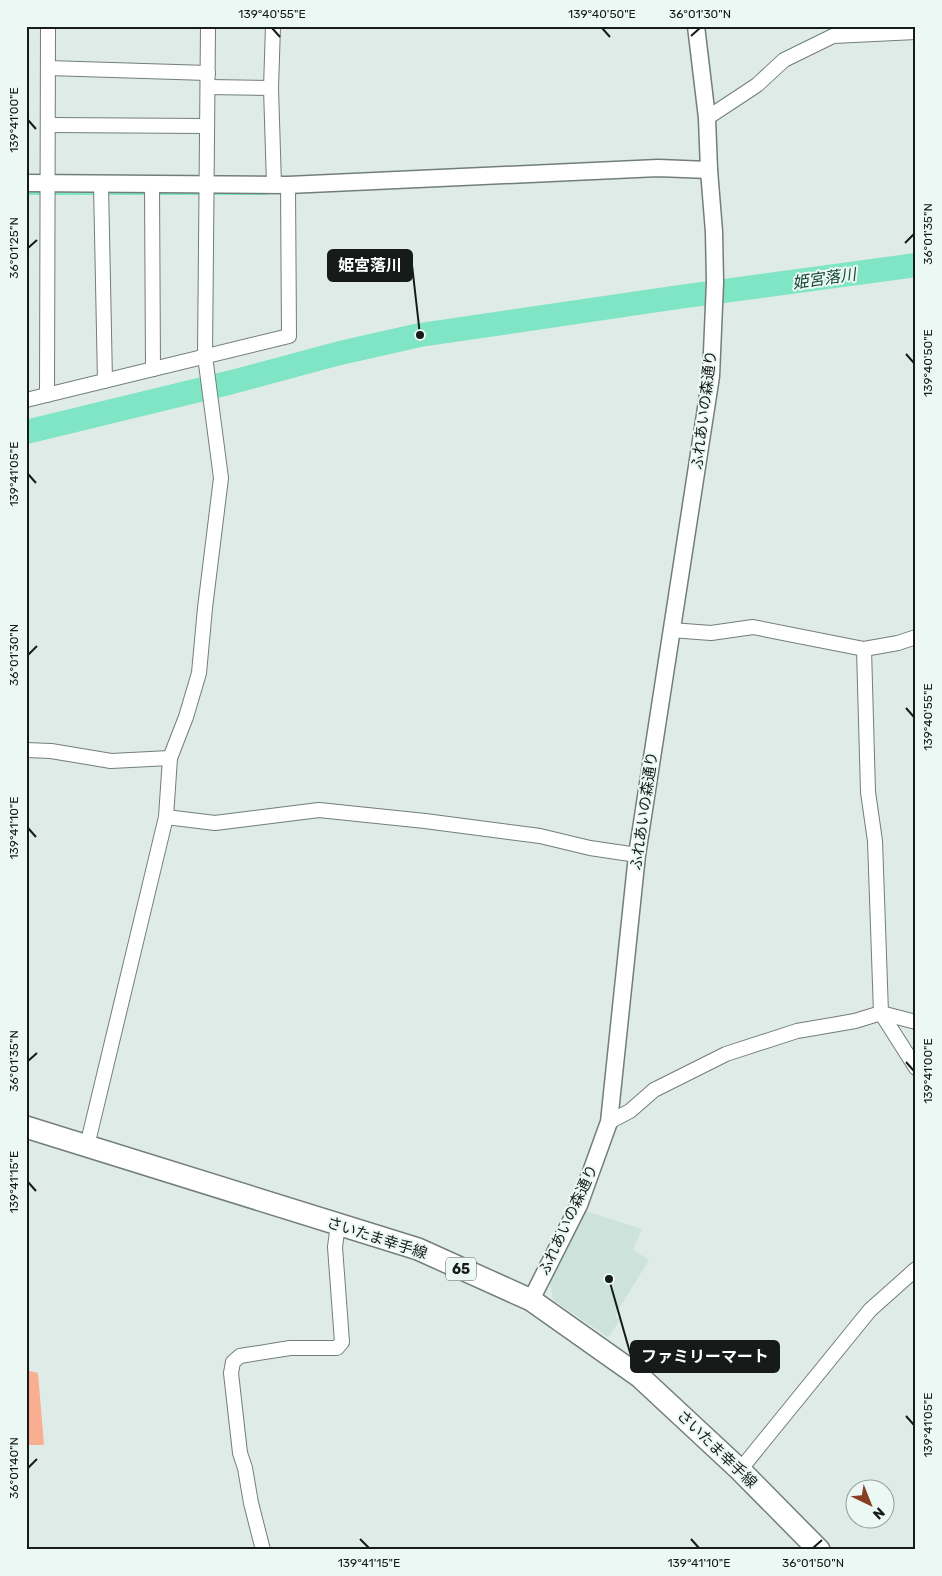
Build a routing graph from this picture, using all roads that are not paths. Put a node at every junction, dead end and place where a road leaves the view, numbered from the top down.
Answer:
1 (48, 26) edge
2 (208, 26) edge
3 (273, 26) edge
4 (696, 26) edge
5 (916, 32) edge
6 (48, 68) junction
7 (208, 80) junction
8 (272, 88) junction
9 (707, 118) junction
10 (48, 125) junction
11 (207, 126) junction
12 (709, 170) junction
13 (26, 183) edge
14 (48, 183) junction
15 (101, 184) junction
16 (152, 184) junction
17 (207, 184) junction
18 (281, 185) junction
19 (206, 361) junction
20 (153, 369) junction
21 (105, 381) junction
22 (47, 395) junction
23 (26, 400) edge
24 (672, 630) junction
25 (916, 637) edge
26 (864, 649) junction
27 (26, 750) edge
28 (170, 758) junction
29 (166, 817) junction
30 (637, 855) junction
31 (881, 1013) junction
32 (916, 1022) edge
33 (916, 1068) edge
34 (609, 1122) junction
35 (26, 1127) edge
36 (87, 1146) junction
37 (338, 1224) junction
38 (916, 1269) edge
39 (530, 1300) junction
40 (740, 1470) junction
41 (263, 1550) edge
42 (819, 1550) edge

1 - 6 street
2 - 7 street
3 - 8 street
4 - 9 street
5 - 9 street
6 - 7 street
6 - 10 street
7 - 8 street
7 - 11 street
8 - 18 street
9 - 12 street
10 - 11 street
10 - 14 street
11 - 17 street
12 - 18 street
12 - 24 street, ふれあいの森通り
13 - 14 street
14 - 15 street
14 - 22 street
15 - 16 street
15 - 21 street
16 - 17 street
16 - 20 street
17 - 18 street
17 - 19 street
18 - 19 street
19 - 20 street
19 - 28 street
20 - 21 street
21 - 22 street
22 - 23 street
24 - 26 street
24 - 30 street, ふれあいの森通り
25 - 26 street
26 - 31 street
27 - 28 street
28 - 29 street
29 - 30 street
29 - 36 street
30 - 34 street, ふれあいの森通り
31 - 32 street
31 - 33 street
31 - 34 street
34 - 39 street, ふれあいの森通り
35 - 36 main road, さいたま幸手線 / 65
36 - 37 main road, さいたま幸手線 / 65
37 - 39 main road, さいたま幸手線 / 65
37 - 41 street
38 - 40 street
39 - 40 main road, さいたま幸手線 / 65
40 - 42 main road, さいたま幸手線 / 65

